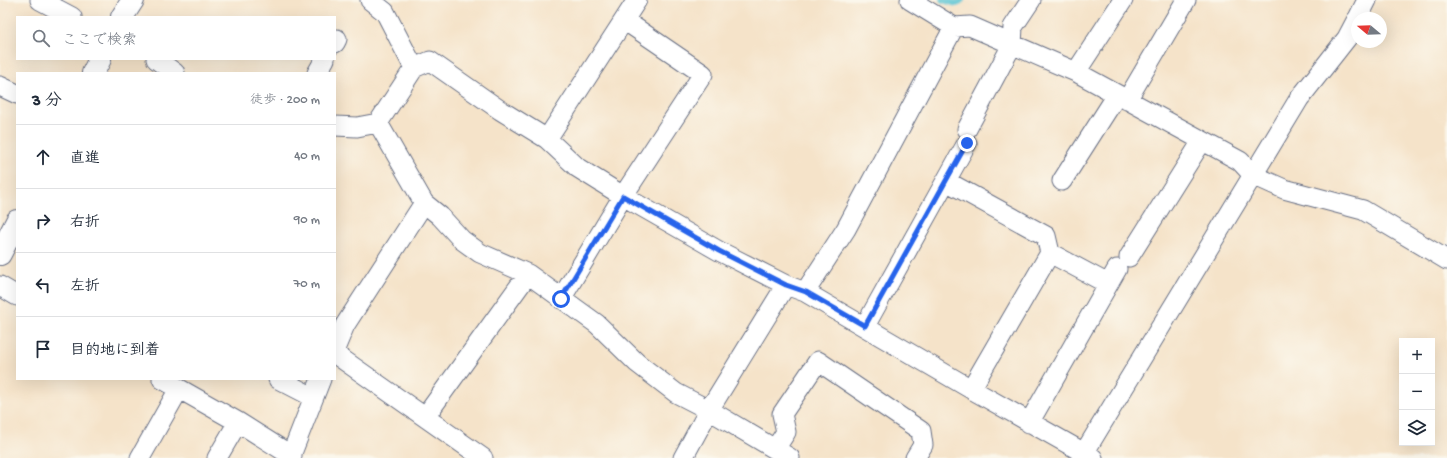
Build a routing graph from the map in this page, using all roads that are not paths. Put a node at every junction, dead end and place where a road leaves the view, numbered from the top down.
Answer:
1 (40, 0) edge
2 (133, 0) edge
3 (370, 0) edge
4 (637, 0) edge
5 (910, 0) edge
6 (1031, 0) edge
7 (1123, 0) edge
8 (1186, 0) edge
9 (1367, 0) edge
10 (1361, 12) edge
11 (70, 16) edge
12 (123, 16) edge
13 (624, 20) junction
14 (954, 27) junction
15 (1351, 32) edge
16 (1012, 45) junction
17 (99, 60) edge
18 (157, 60) edge
19 (324, 60) edge
20 (414, 68) junction
21 (93, 72) edge
22 (174, 72) edge
23 (318, 72) edge
24 (1076, 72) junction
25 (0, 86) edge
26 (16, 94) edge
27 (1122, 98) junction
28 (378, 123) junction
29 (336, 126) edge
30 (547, 139) junction
31 (1202, 141) junction
32 (1253, 175) junction
33 (946, 181) junction
34 (1062, 181) dead end
35 (623, 196) junction
36 (424, 203) junction
37 (16, 223) edge
38 (1050, 253) junction
39 (0, 254) edge
40 (1447, 260) edge
41 (1118, 270) junction
42 (528, 274) junction
43 (786, 285) junction
44 (0, 286) edge
45 (806, 292) junction
46 (16, 295) edge
47 (561, 299) junction
48 (865, 326) junction
49 (336, 345) edge
50 (336, 355) edge
51 (164, 380) edge
52 (280, 380) edge
53 (321, 380) edge
54 (179, 389) junction
55 (971, 389) junction
56 (313, 398) junction
57 (709, 410) junction
58 (425, 417) junction
59 (238, 422) junction
60 (1029, 423) junction
61 (783, 454) edge
62 (1086, 456) edge
63 (291, 457) edge
64 (140, 458) edge
65 (217, 458) edge
66 (483, 458) edge
67 (684, 458) edge
68 (915, 458) edge

1 - 11 street
2 - 12 street
3 - 20 street
4 - 13 street
5 - 14 street
6 - 16 street
7 - 24 street
8 - 27 street
9 - 10 street
13 - 30 street
13 - 35 street
14 - 16 street
14 - 45 street
15 - 32 street
16 - 24 street
16 - 33 street
17 - 21 street
18 - 22 street
19 - 23 street
20 - 28 street
20 - 30 street
24 - 27 street
25 - 26 street
27 - 31 street
27 - 34 street
28 - 29 street
28 - 36 street
30 - 35 street
31 - 32 street
31 - 41 street
32 - 40 street
32 - 62 street
33 - 38 street
33 - 48 street
35 - 43 street
35 - 47 street
36 - 42 street
36 - 49 street
37 - 39 street
38 - 41 street
38 - 55 street
41 - 60 street
42 - 47 street
42 - 58 street
43 - 45 street
43 - 57 street
44 - 46 street
45 - 48 street
47 - 57 street
48 - 55 street
50 - 58 street
51 - 54 street
52 - 56 street
53 - 56 street
54 - 59 street
54 - 64 street
55 - 60 street
56 - 63 street
57 - 61 street
57 - 67 street
58 - 66 street
59 - 63 street
59 - 65 street
60 - 62 street
61 - 68 street

